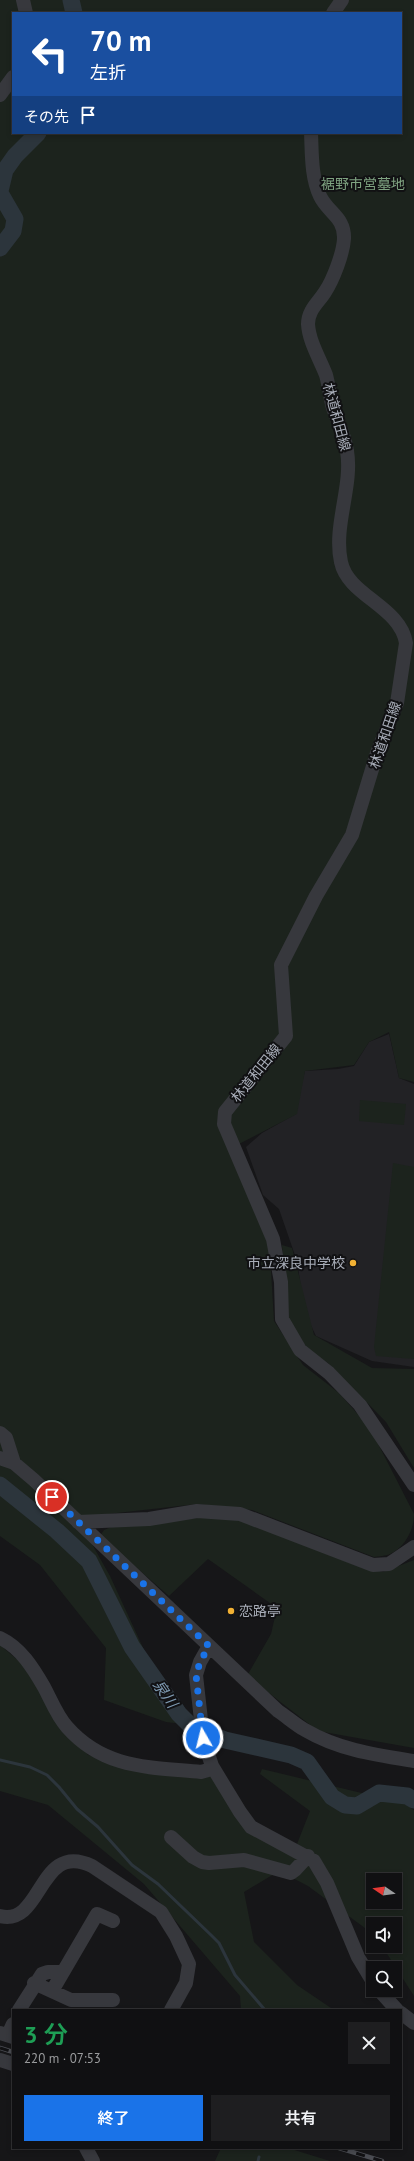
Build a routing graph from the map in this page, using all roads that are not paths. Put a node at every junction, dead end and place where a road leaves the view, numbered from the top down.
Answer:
1 (23, 0) edge
2 (342, 0) edge
3 (26, 12) edge
4 (334, 12) edge
5 (12, 78) edge
6 (0, 96) edge
7 (311, 134) edge
8 (0, 1433) edge
9 (0, 1458) edge
10 (14, 1463) junction
11 (413, 1483) edge
12 (78, 1522) junction
13 (414, 1547) edge
14 (0, 1638) edge
15 (209, 1646) junction
16 (414, 1761) edge
17 (212, 1766) junction
18 (171, 1837) dead end
19 (308, 1856) junction
20 (0, 1916) edge
21 (113, 1921) dead end
22 (366, 1970) edge
23 (63, 1972) junction
24 (34, 1984) junction
25 (52, 1991) junction
26 (385, 1997) edge
27 (113, 2000) dead end
28 (20, 2009) edge
29 (172, 2009) edge
30 (396, 2009) edge
31 (402, 2014) edge
32 (414, 2023) edge
33 (0, 2060) edge
34 (12, 2064) edge
35 (87, 2149) edge
36 (93, 2161) edge

1 - 3 street
2 - 4 street
5 - 6 street
7 - 11 street, 林道和田線
8 - 10 street
9 - 10 street
10 - 12 street
12 - 13 street
12 - 15 street
14 - 17 street
15 - 16 street
15 - 17 street
17 - 19 street
18 - 19 street
19 - 22 street
20 - 29 street
21 - 23 street
23 - 24 street
23 - 25 street
24 - 25 street
24 - 28 street
25 - 27 street
26 - 30 street
31 - 32 street
33 - 34 street
35 - 36 street

